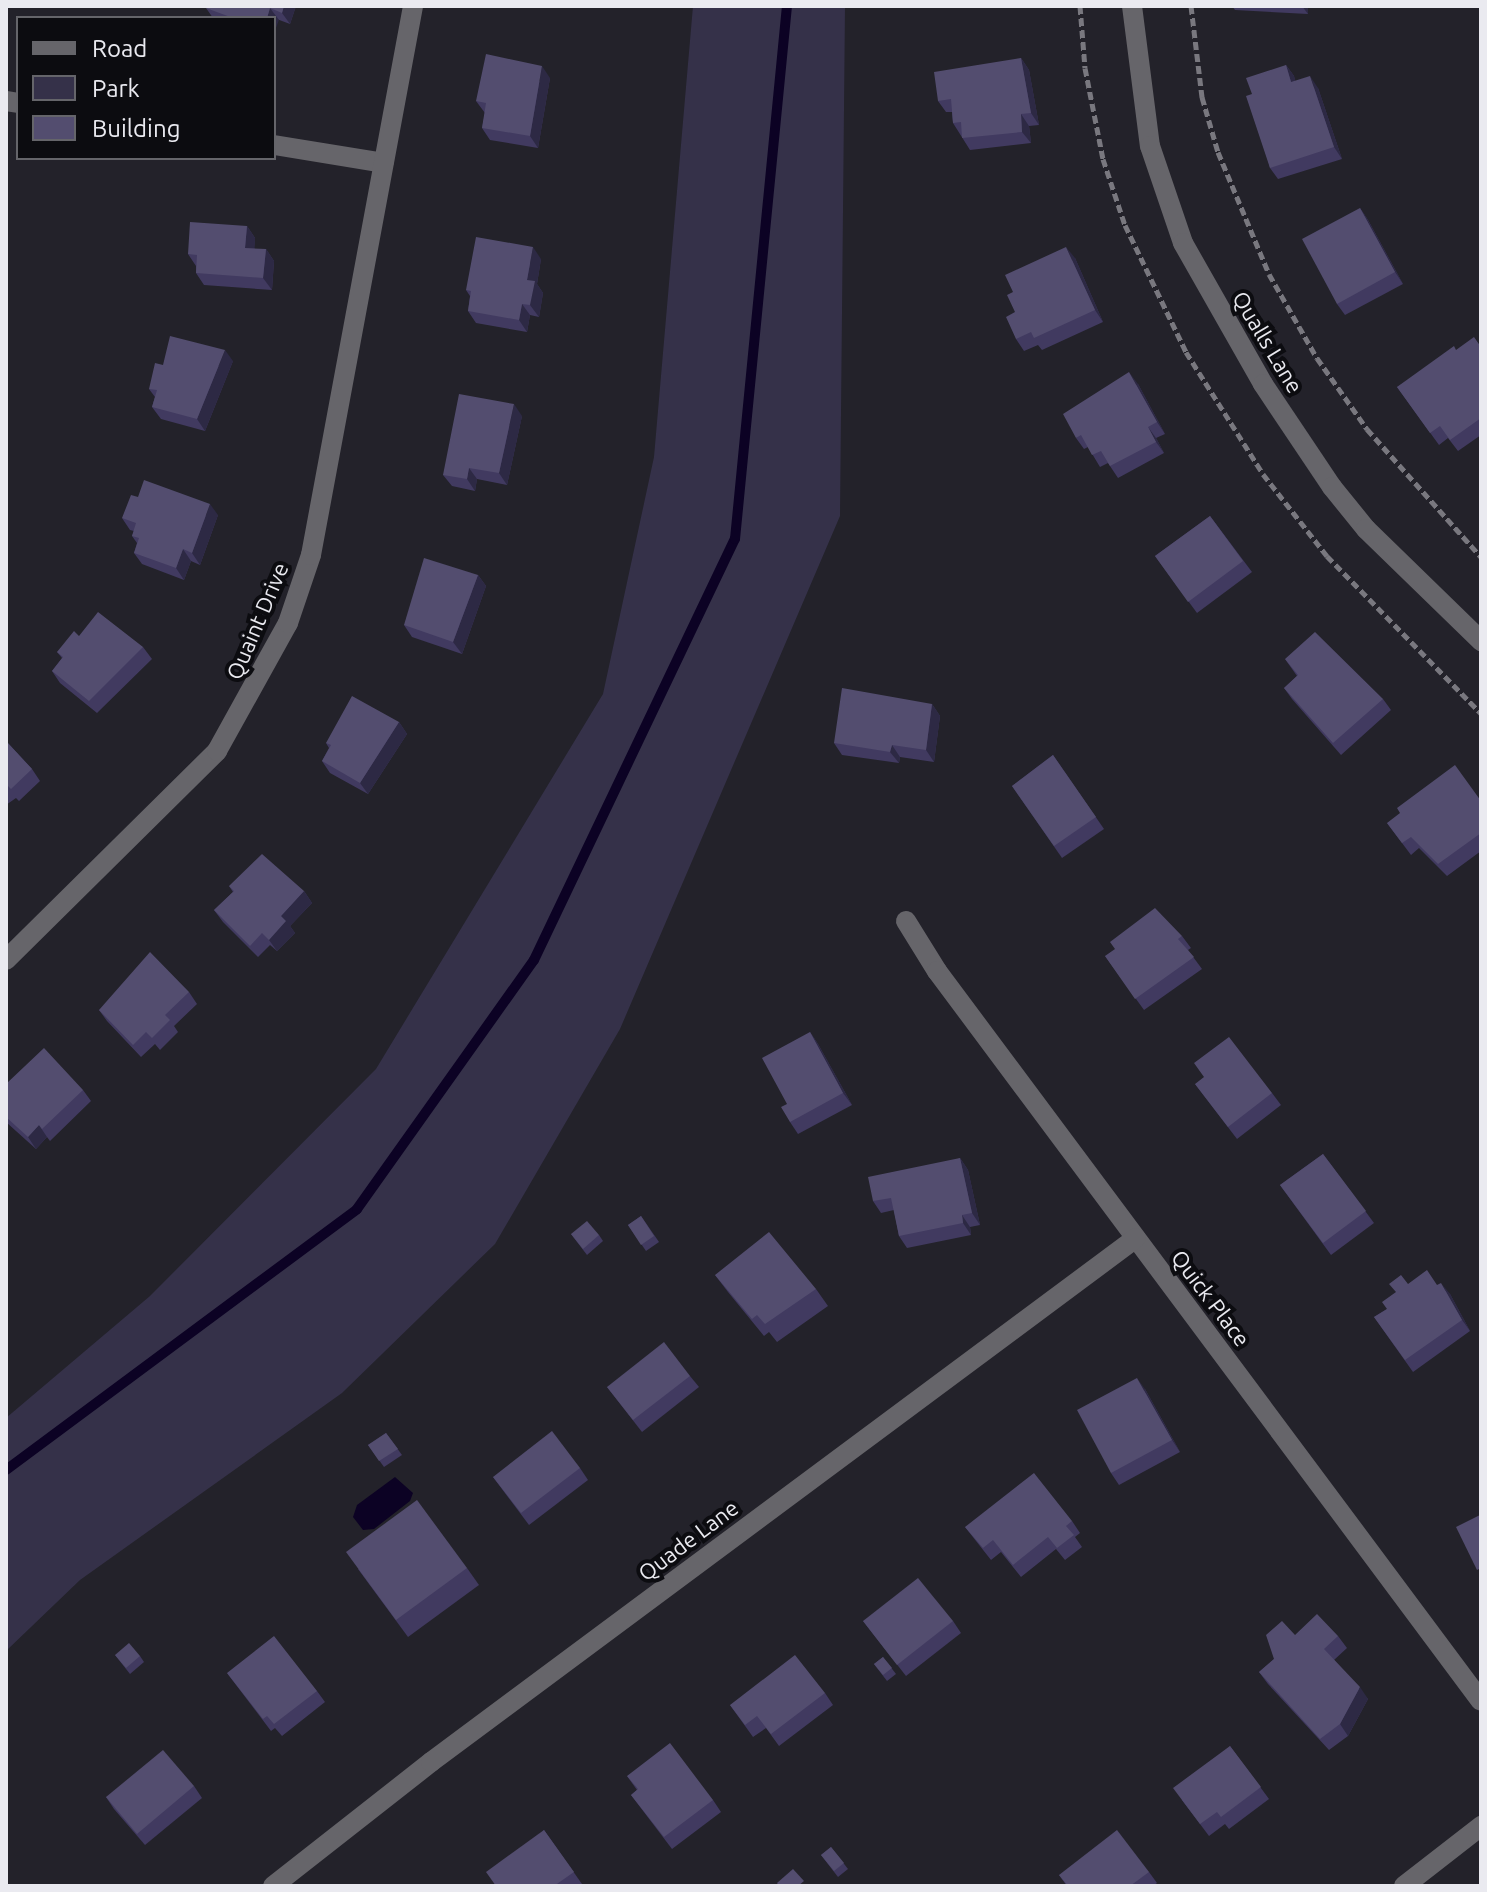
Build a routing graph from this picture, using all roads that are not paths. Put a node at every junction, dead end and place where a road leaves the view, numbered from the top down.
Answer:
1 (413, 6) edge
2 (1132, 6) edge
3 (276, 145) edge
4 (384, 163) junction
5 (1481, 641) edge
6 (906, 921) dead end
7 (6, 960) edge
8 (1136, 1238) junction
9 (1481, 1701) edge
10 (1481, 1826) edge
11 (273, 1886) edge
12 (1404, 1886) edge

1 - 4 street, Quaint Drive
2 - 5 street, Qualls Lane
3 - 4 street
4 - 7 street, Quaint Drive
6 - 8 street, Quick Place
8 - 9 street, Quick Place
8 - 11 street, Quade Lane
10 - 12 street

